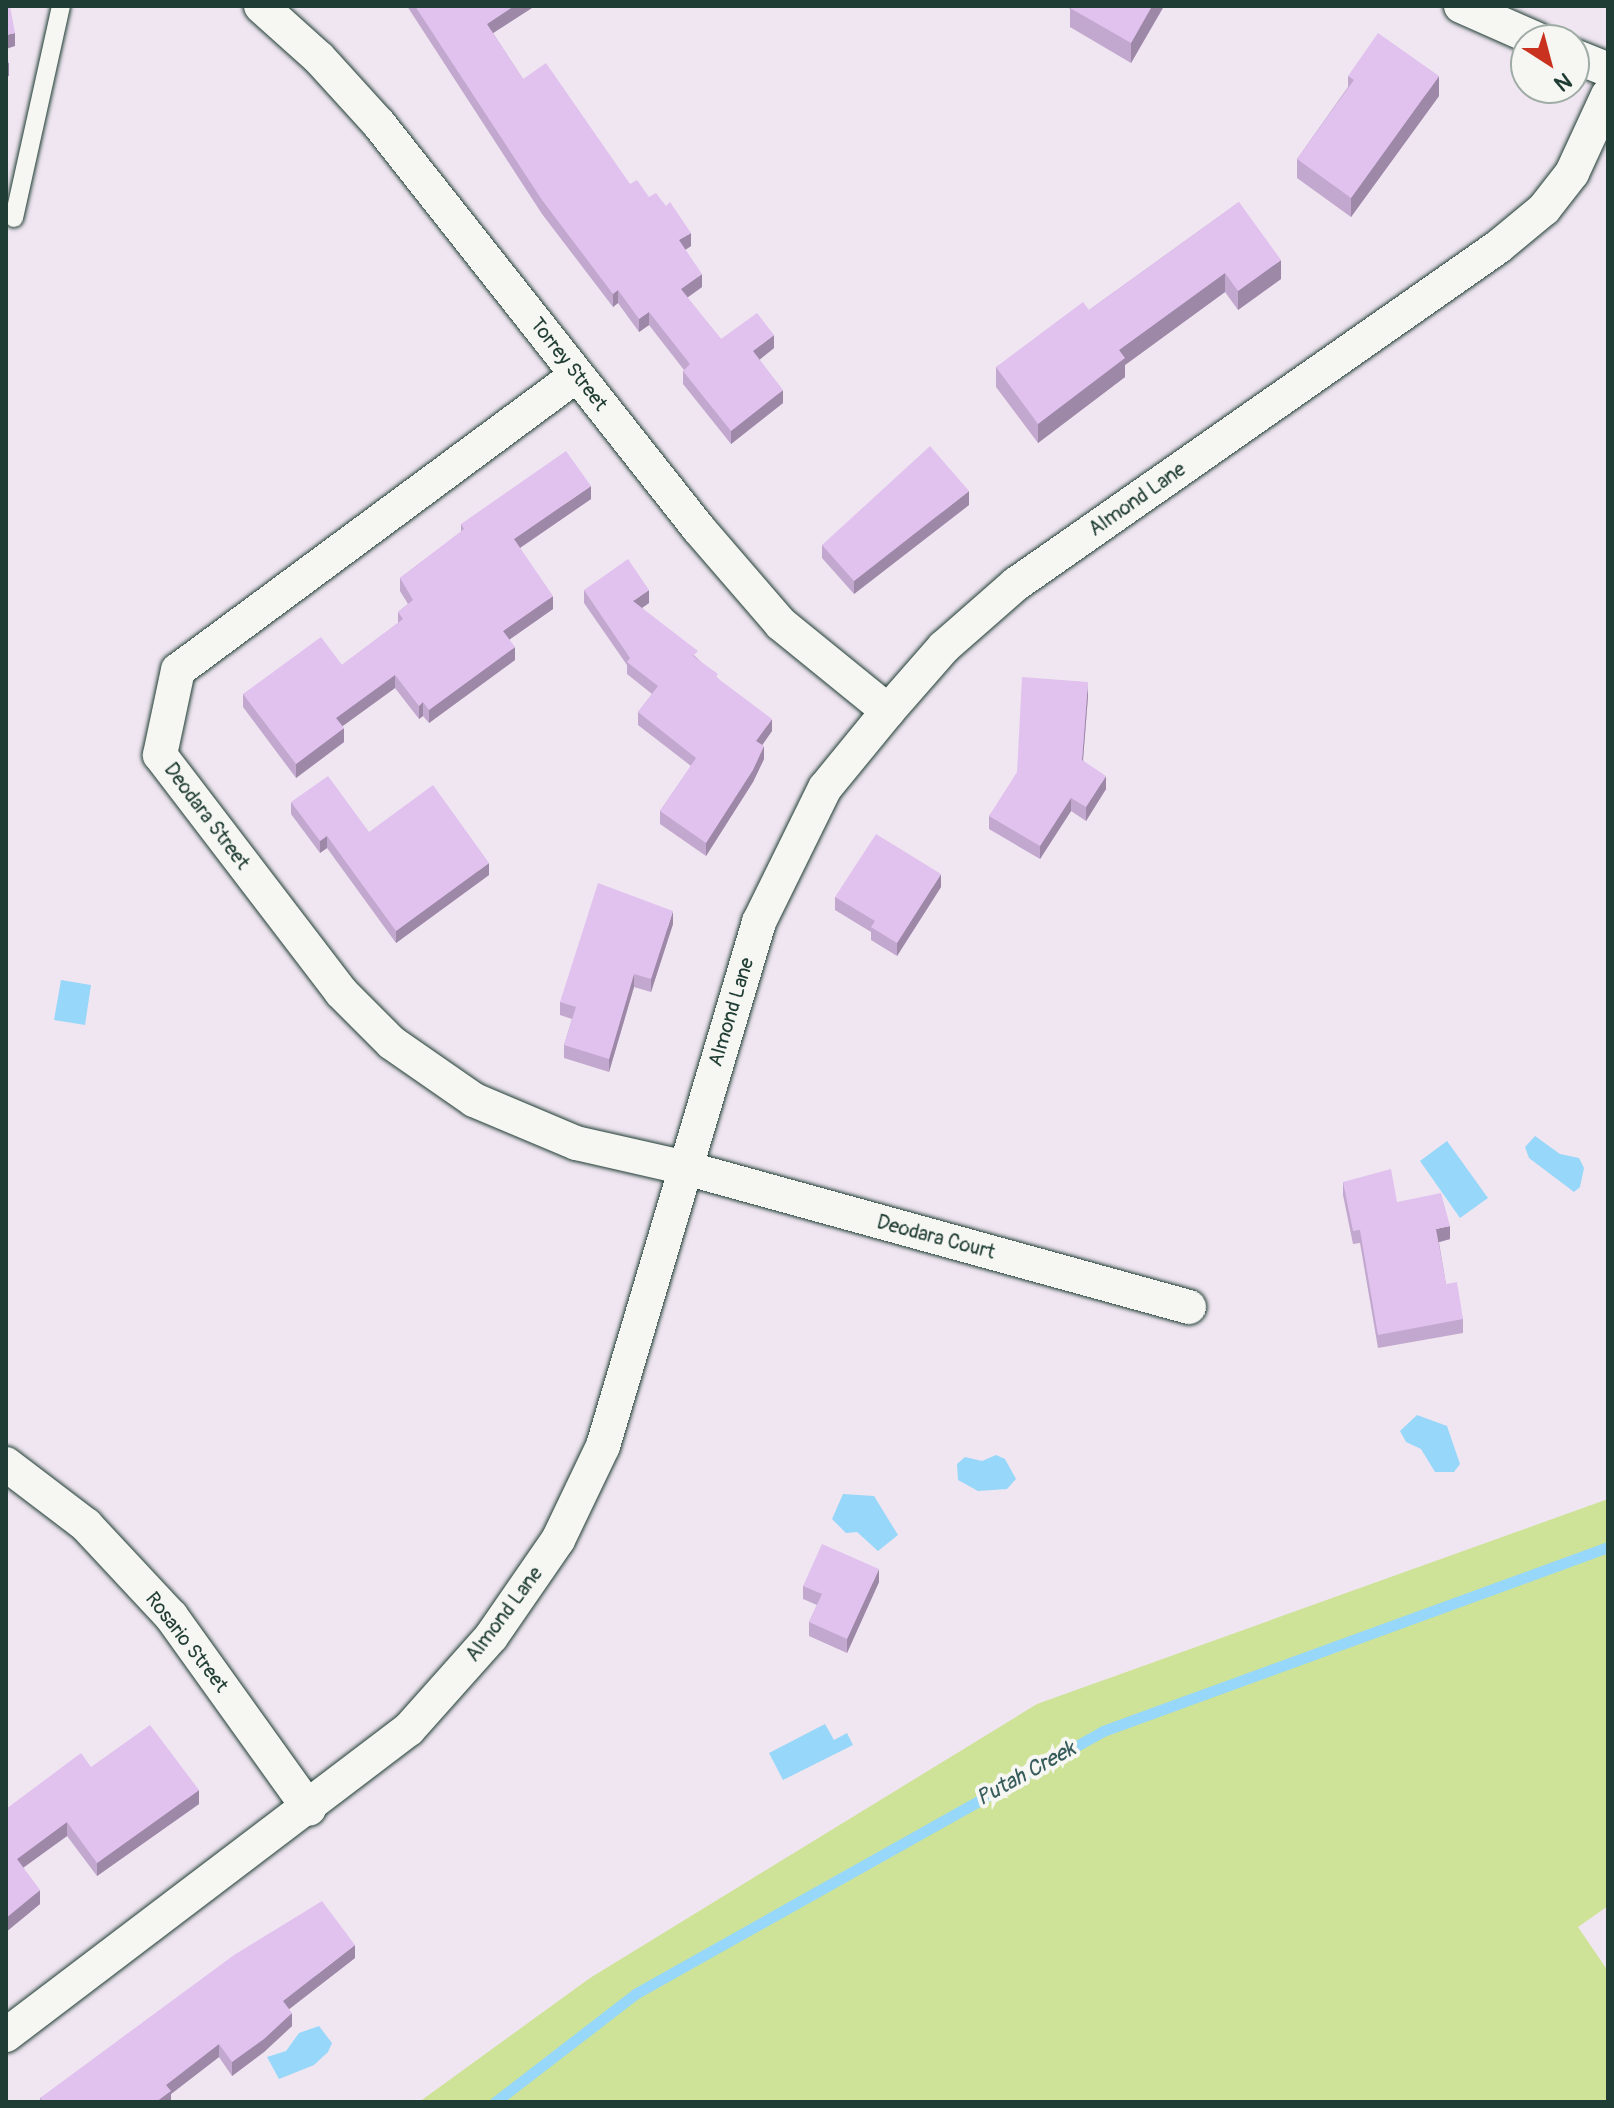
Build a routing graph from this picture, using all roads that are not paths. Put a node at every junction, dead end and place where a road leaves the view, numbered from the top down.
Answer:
1 (61, 6) edge
2 (261, 6) edge
3 (1461, 6) edge
4 (1510, 28) edge
5 (1608, 95) edge
6 (14, 218) dead end
7 (577, 375) junction
8 (888, 711) junction
9 (682, 1167) junction
10 (1189, 1307) dead end
11 (6, 1464) edge
12 (309, 1809) junction
13 (6, 2035) edge

1 - 6 lane
2 - 7 street, Torrey Street
3 - 4 street
5 - 8 street, Almond Lane
7 - 8 street, Torrey Street
7 - 9 street, Deodara Street
8 - 9 street, Almond Lane
9 - 10 street, Deodara Court
9 - 12 street, Almond Lane
11 - 12 street, Rosario Street
12 - 13 street, Almond Lane

